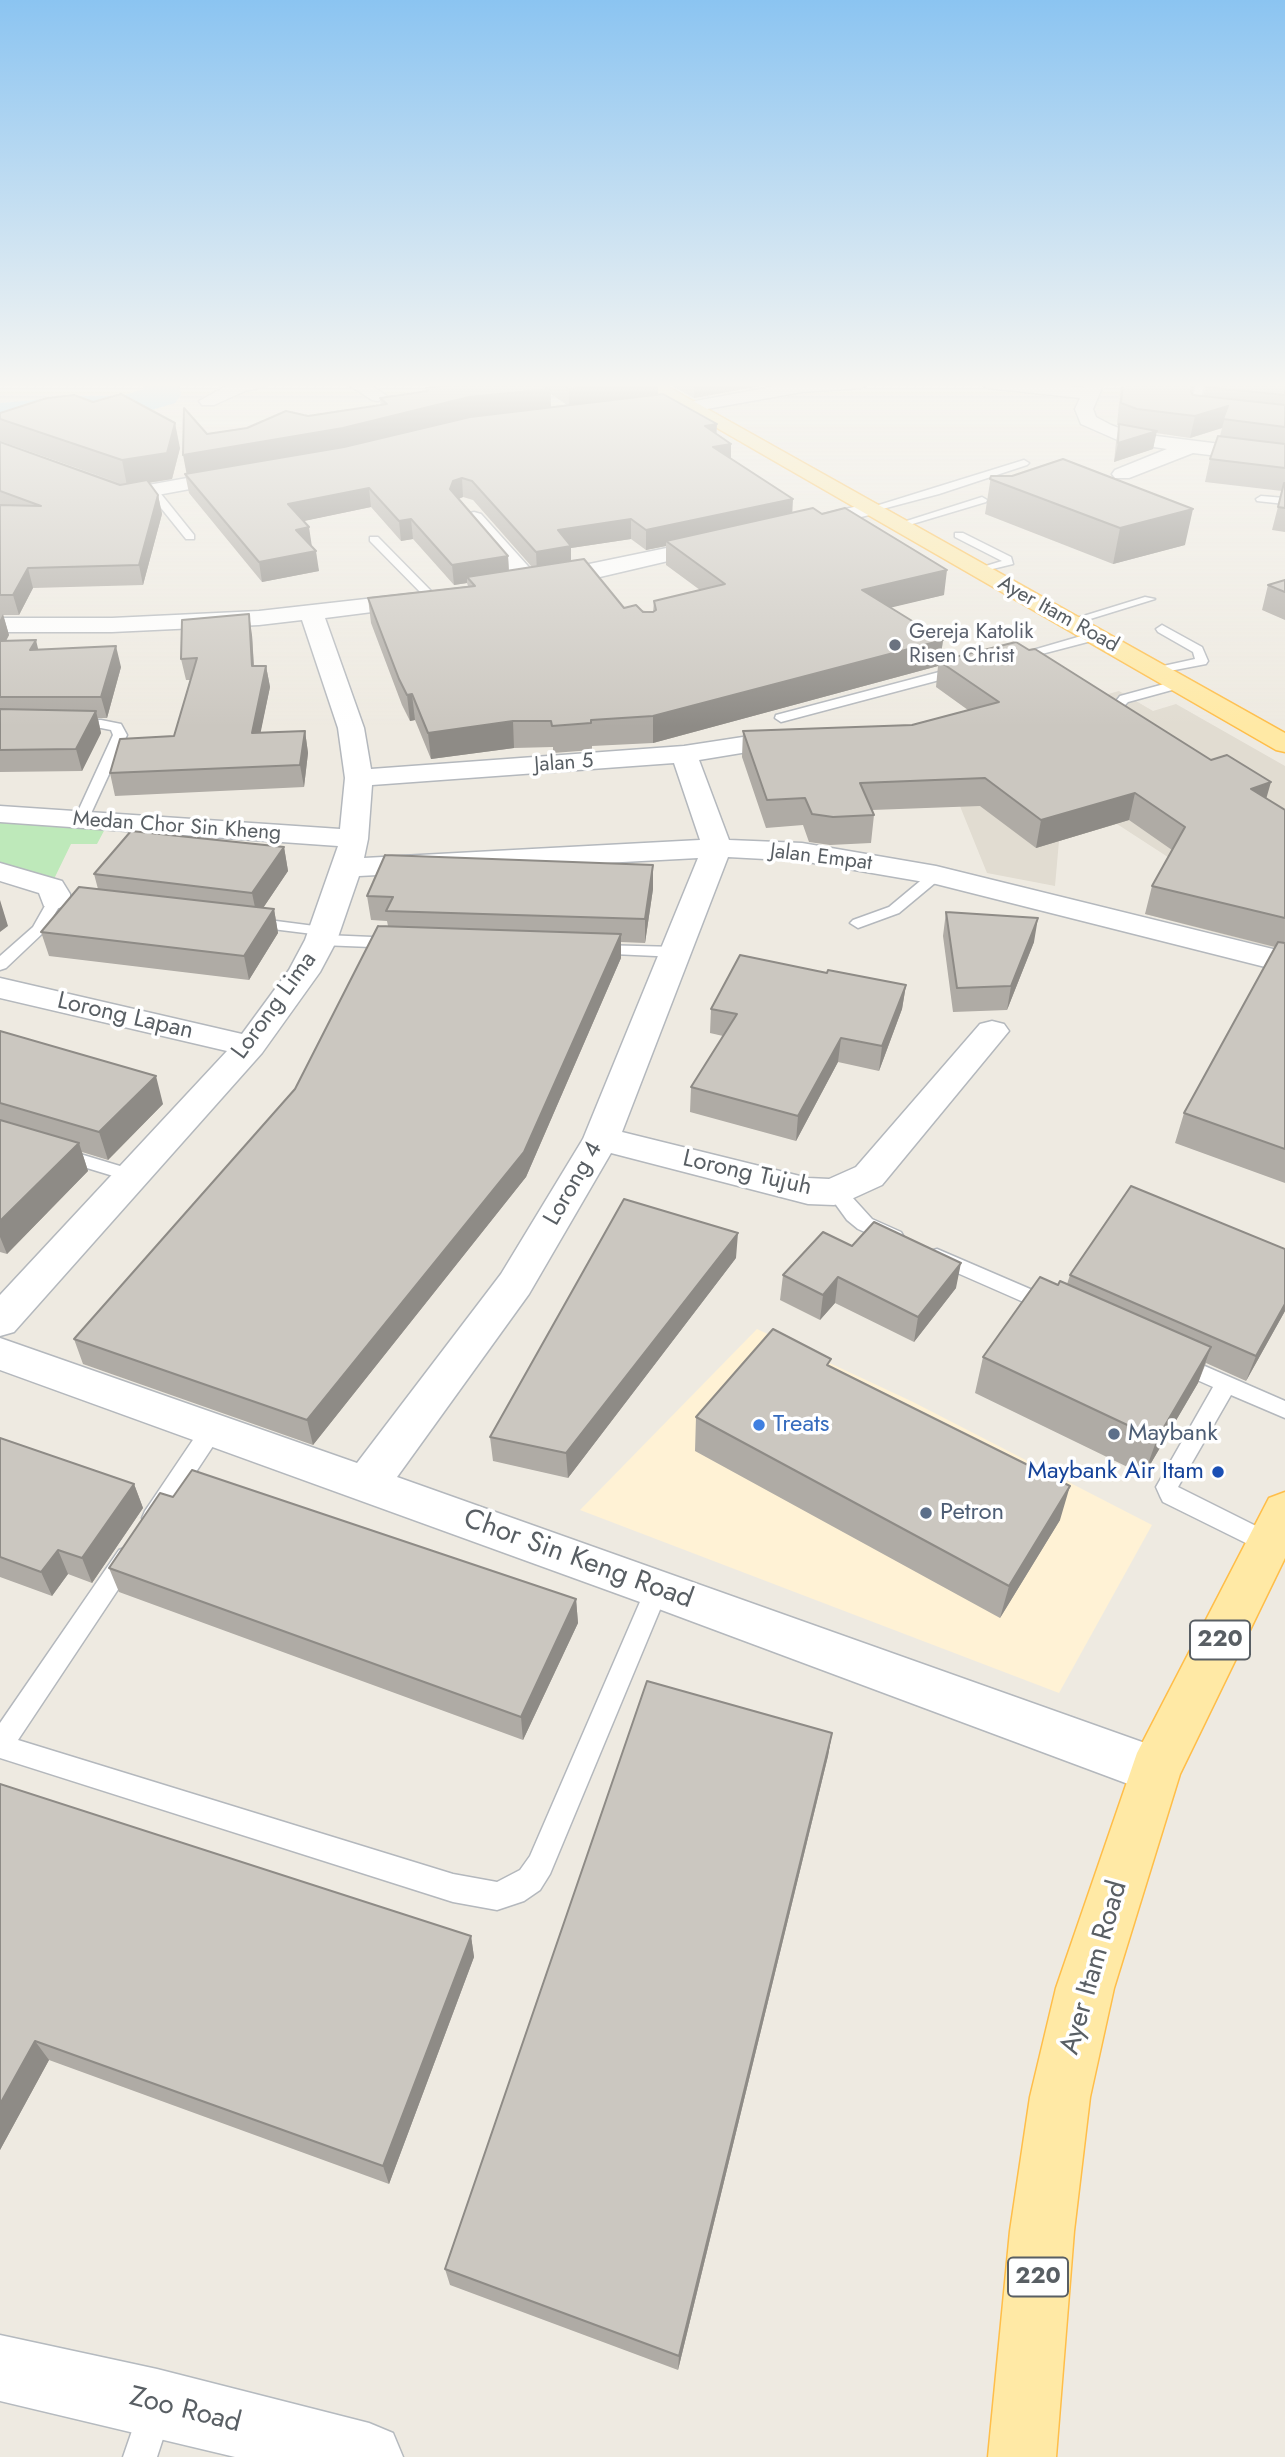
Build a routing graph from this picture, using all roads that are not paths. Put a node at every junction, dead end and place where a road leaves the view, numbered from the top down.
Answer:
1 (158, 498) edge
2 (851, 498) edge
3 (914, 498) edge
4 (1261, 499) dead end
5 (982, 500) dead end
6 (1285, 502) edge
7 (464, 506) edge
8 (871, 509) junction
9 (899, 525) junction
10 (776, 531) edge
11 (959, 536) dead end
12 (190, 537) dead end
13 (374, 539) dead end
14 (735, 540) edge
15 (979, 571) junction
16 (530, 582) junction
17 (505, 586) edge
18 (456, 594) edge
19 (432, 598) junction
20 (1149, 600) dead end
21 (312, 614) junction
22 (1070, 622) junction
23 (0, 625) edge
24 (1162, 629) dead end
25 (1095, 636) junction
26 (1003, 660) edge
27 (977, 666) edge
28 (1158, 671) junction
29 (1179, 684) junction
30 (63, 724) edge
31 (1144, 726) edge
32 (775, 730) joint
33 (1285, 744) edge
34 (684, 754) junction
35 (359, 778) junction
36 (0, 814) edge
37 (80, 820) junction
38 (717, 848) junction
39 (350, 854) junction
40 (0, 872) edge
41 (936, 876) junction
42 (55, 900) junction
43 (96, 905) edge
44 (244, 922) edge
45 (858, 923) dead end
46 (323, 935) junction
47 (417, 943) edge
48 (581, 949) edge
49 (677, 953) junction
50 (1285, 962) edge
51 (0, 965) edge
52 (0, 988) edge
53 (992, 1031) dead end
54 (250, 1046) junction
55 (601, 1139) junction
56 (40, 1148) edge
57 (133, 1176) junction
58 (835, 1191) junction
59 (1064, 1312) edge
60 (0, 1321) edge
61 (0, 1354) edge
62 (1164, 1356) edge
63 (1226, 1384) junction
64 (1285, 1410) edge
65 (214, 1428) junction
66 (366, 1484) junction
67 (1276, 1527) edge
68 (657, 1588) junction
69 (0, 1745) edge
70 (1155, 1770) junction
71 (0, 2368) edge
72 (149, 2430) edge
73 (369, 2457) edge
74 (1021, 2457) edge

1 - 12 lane
2 - 8 main road, Ayer Itam Road
3 - 8 lane
4 - 6 lane
5 - 9 lane
7 - 16 street
8 - 9 main road, Ayer Itam Road
8 - 10 street
9 - 15 main road, Ayer Itam Road
11 - 15 lane
13 - 19 lane
14 - 16 street
15 - 22 main road, Ayer Itam Road
16 - 17 street
18 - 19 street
19 - 21 street
20 - 22 lane
21 - 23 street
21 - 35 street, Lorong Lima
22 - 25 main road, Ayer Itam Road
24 - 28 lane
25 - 26 lane
25 - 28 main road, Ayer Itam Road
27 - 32 lane
28 - 29 main road, Ayer Itam Road
29 - 31 lane
29 - 33 main road, Ayer Itam Road
30 - 37 lane
32 - 34 street, Jalan 5
34 - 35 street, Jalan 5
34 - 38 street
35 - 39 street, Lorong Lima
36 - 37 street, Medan Chor Sin Kheng
37 - 39 street, Medan Chor Sin Kheng
38 - 39 street, Jalan Empat
38 - 41 street, Jalan Empat
38 - 49 street, Lorong 4
39 - 46 street, Lorong Lima
40 - 42 street
41 - 45 lane
41 - 50 street, Jalan Empat
42 - 43 lane
42 - 51 lane
44 - 46 lane
46 - 47 lane
46 - 54 street, Lorong Lima
48 - 49 lane
49 - 55 street, Lorong 4
52 - 54 street, Lorong Lapan
53 - 58 street, Lorong Tujuh
54 - 57 street, Lorong Lima
55 - 58 street, Lorong Tujuh
55 - 66 street, Lorong 4
56 - 57 lane
57 - 60 street, Lorong Lima
58 - 59 lane
61 - 65 street, Chor Sin Keng Road
62 - 63 lane
63 - 64 lane
63 - 67 lane
65 - 66 street, Chor Sin Keng Road
65 - 69 lane
66 - 68 street, Chor Sin Keng Road
67 - 70 main road, Ayer Itam Road / 220
68 - 69 lane
68 - 70 street, Chor Sin Keng Road
70 - 74 main road, Ayer Itam Road / 220
71 - 72 street, Zoo Road
72 - 73 street, Zoo Road

